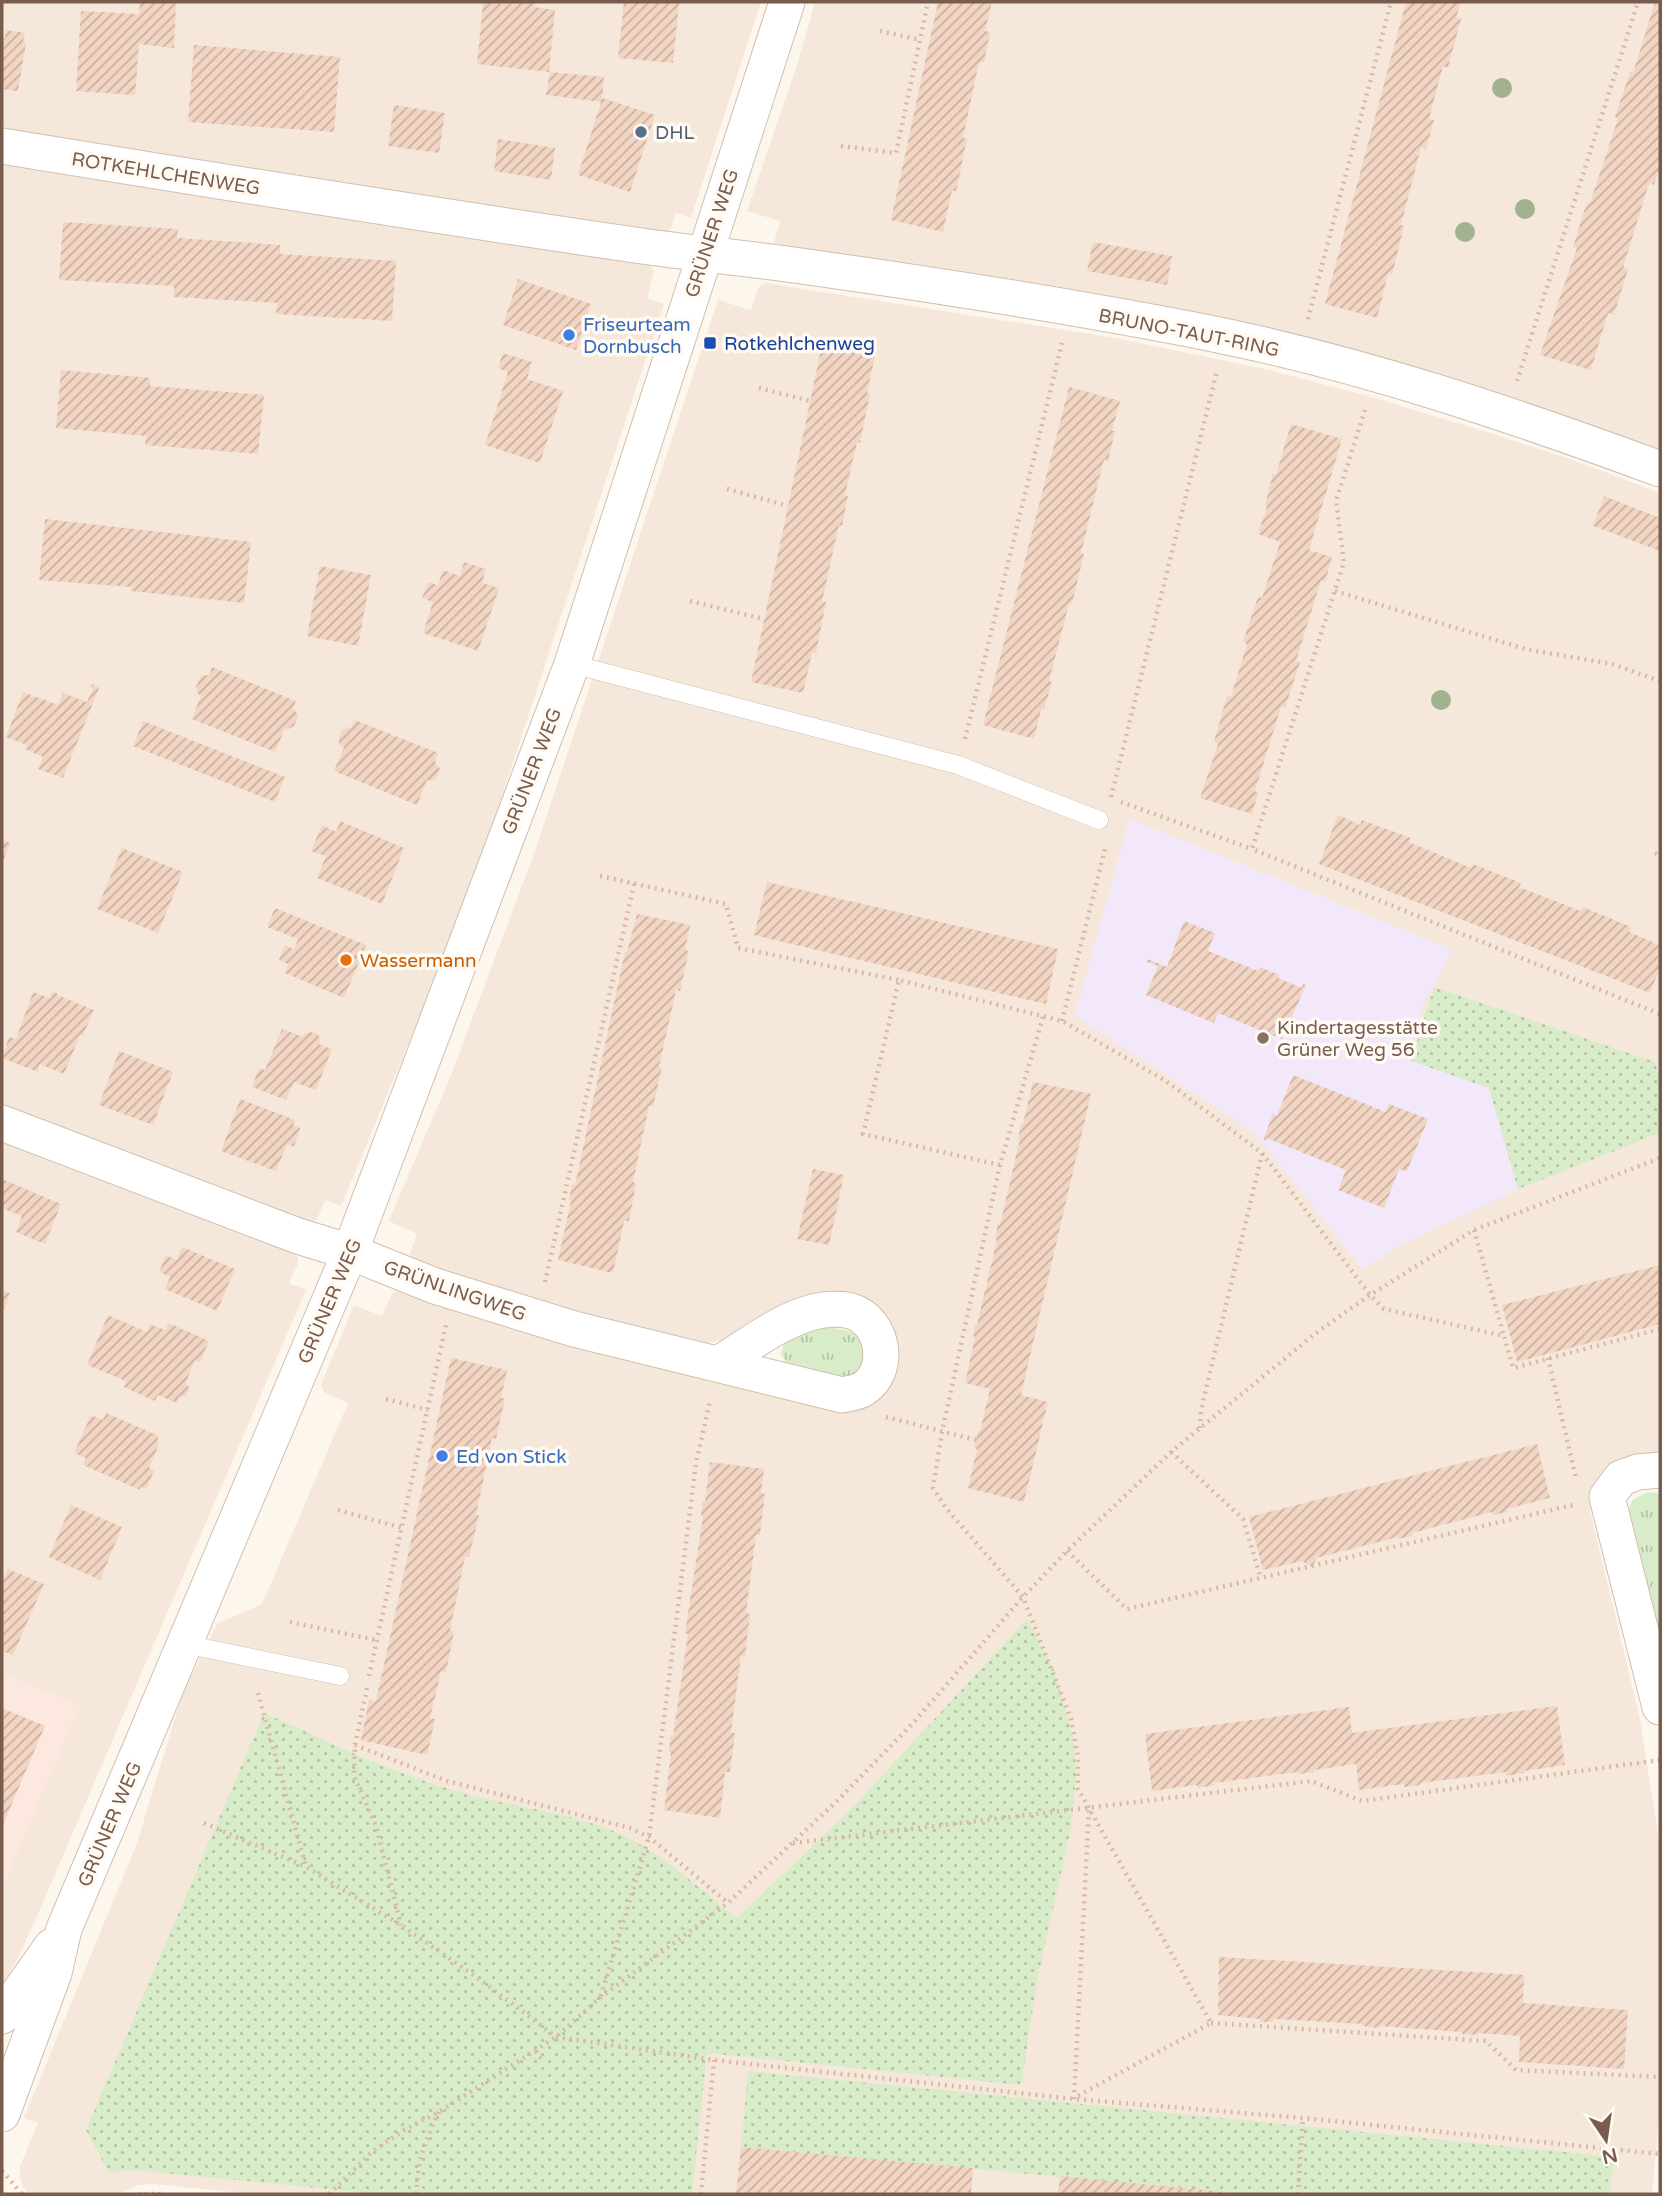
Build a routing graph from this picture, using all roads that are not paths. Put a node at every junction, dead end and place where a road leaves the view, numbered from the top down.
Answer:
1 (787, 2) edge
2 (2, 146) edge
3 (704, 255) junction
4 (1660, 469) edge
5 (572, 664) junction
6 (1107, 816) road end
7 (2, 1124) edge
8 (350, 1252) junction
9 (718, 1364) dead end
10 (1660, 1470) edge
11 (184, 1644) junction
12 (340, 1676) dead end
13 (1660, 1707) edge
14 (64, 1929) junction
15 (2, 2016) edge
16 (2, 2114) edge

1 - 3 street, GRÜNER WEG
2 - 3 street, ROTKEHLCHENWEG
3 - 4 street, BRUNO-TAUT-RING
3 - 5 street, GRÜNER WEG
5 - 6 lane
5 - 8 street, GRÜNER WEG
7 - 8 street, GRÜNLINGWEG
8 - 9 street, GRÜNLINGWEG
8 - 11 street, GRÜNER WEG
10 - 13 street
11 - 12 lane
11 - 14 street, GRÜNER WEG
14 - 15 street, GRÜNER WEG
14 - 16 street, GRÜNER WEG

